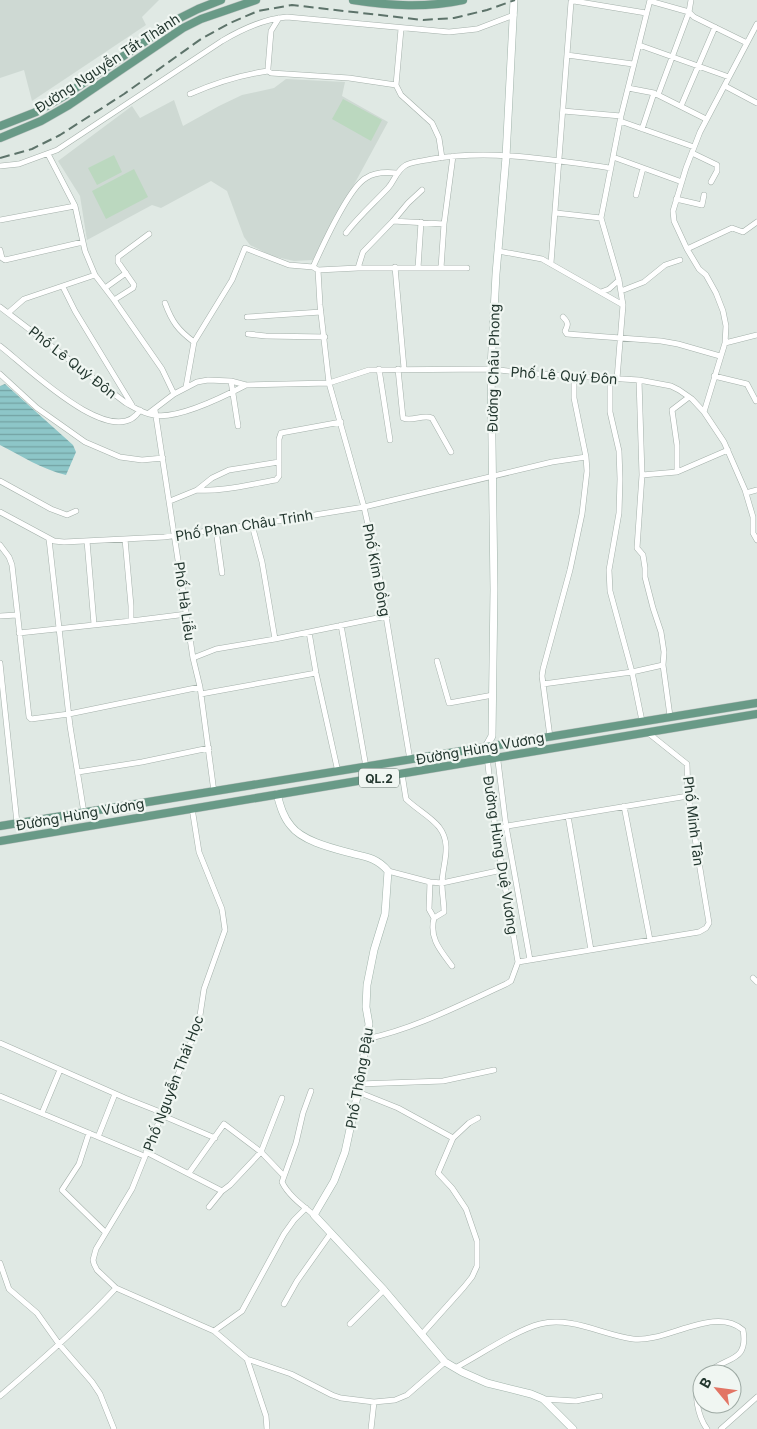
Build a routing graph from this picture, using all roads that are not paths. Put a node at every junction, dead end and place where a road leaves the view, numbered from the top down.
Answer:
1 (256, 0) edge
2 (353, 0) edge
3 (463, 0) edge
4 (514, 0) edge
5 (576, 0) edge
6 (650, 0) edge
7 (692, 0) edge
8 (217, 1) edge
9 (378, 2) edge
10 (689, 12) junction
11 (646, 13) junction
12 (213, 14) junction
13 (514, 16) junction
14 (279, 18) junction
15 (757, 23) edge
16 (715, 27) junction
17 (401, 28) junction
18 (747, 43) junction
19 (638, 45) junction
20 (567, 55) junction
21 (672, 56) junction
22 (633, 64) junction
23 (698, 65) junction
24 (268, 71) junction
25 (729, 77) junction
26 (396, 85) junction
27 (725, 86) junction
28 (628, 88) junction
29 (190, 94) dead end
30 (656, 94) junction
31 (757, 104) edge
32 (681, 106) junction
33 (563, 111) junction
34 (621, 119) junction
35 (706, 119) junction
36 (0, 126) edge
37 (642, 129) junction
38 (0, 138) edge
39 (693, 150) junction
40 (48, 154) junction
41 (453, 156) junction
42 (506, 157) junction
43 (613, 157) junction
44 (442, 158) junction
45 (559, 161) junction
46 (0, 166) edge
47 (611, 168) junction
48 (643, 168) junction
49 (396, 173) junction
50 (682, 182) junction
51 (711, 182) dead end
52 (422, 190) dead end
53 (636, 195) dead end
54 (704, 195) dead end
55 (676, 199) junction
56 (75, 206) junction
57 (556, 213) junction
58 (601, 218) junction
59 (0, 220) edge
60 (394, 221) junction
61 (421, 222) junction
62 (757, 222) edge
63 (444, 224) junction
64 (346, 233) dead end
65 (149, 234) dead end
66 (83, 242) junction
67 (687, 249) junction
68 (0, 250) edge
69 (498, 251) junction
70 (680, 260) dead end
71 (552, 263) junction
72 (313, 266) junction
73 (358, 268) junction
74 (395, 268) junction
75 (418, 268) junction
76 (441, 268) junction
77 (467, 268) dead end
78 (318, 270) junction
79 (126, 274) junction
80 (95, 275) junction
81 (619, 280) junction
82 (63, 287) junction
83 (105, 288) junction
84 (622, 291) junction
85 (601, 292) junction
86 (114, 300) junction
87 (165, 303) dead end
88 (623, 305) junction
89 (0, 307) edge
90 (321, 312) junction
91 (8, 313) junction
92 (246, 317) dead end
93 (563, 318) dead end
94 (248, 334) dead end
95 (757, 335) edge
96 (325, 337) junction
97 (621, 338) junction
98 (194, 342) junction
99 (725, 343) junction
100 (0, 346) edge
101 (720, 356) junction
102 (401, 368) junction
103 (379, 369) junction
104 (490, 369) junction
105 (0, 374) edge
106 (574, 375) junction
107 (714, 376) junction
108 (610, 378) junction
109 (618, 379) junction
110 (639, 380) junction
111 (231, 381) junction
112 (329, 383) junction
113 (246, 385) junction
114 (186, 387) junction
115 (232, 392) junction
116 (174, 394) junction
117 (689, 397) junction
118 (756, 400) edge
119 (133, 407) junction
120 (140, 410) junction
121 (704, 412) junction
122 (155, 413) junction
123 (341, 422) junction
124 (238, 426) dead end
125 (390, 440) dead end
126 (728, 450) junction
127 (451, 452) dead end
128 (586, 457) junction
129 (163, 458) junction
130 (279, 462) junction
131 (677, 472) junction
132 (642, 475) junction
133 (492, 476) junction
134 (0, 481) edge
135 (197, 490) junction
136 (757, 490) edge
137 (746, 493) junction
138 (170, 502) junction
139 (364, 507) junction
140 (76, 511) dead end
141 (0, 512) edge
142 (755, 517) edge
143 (252, 525) junction
144 (216, 530) junction
145 (175, 535) junction
146 (49, 539) junction
147 (125, 539) junction
148 (757, 540) edge
149 (87, 541) junction
150 (0, 545) edge
151 (222, 573) dead end
152 (187, 614) junction
153 (17, 615) junction
154 (0, 616) edge
155 (387, 616) junction
156 (131, 621) junction
157 (94, 624) junction
158 (341, 625) junction
159 (58, 628) junction
160 (309, 632) junction
161 (19, 634) junction
162 (275, 639) junction
163 (193, 658) junction
164 (437, 661) dead end
165 (0, 663) edge
166 (663, 665) junction
167 (632, 672) junction
168 (316, 673) junction
169 (543, 684) junction
170 (200, 687) junction
171 (201, 694) junction
172 (493, 695) junction
173 (757, 703) edge
174 (69, 714) junction
175 (757, 714) edge
176 (670, 716) junction
177 (642, 721) junction
178 (648, 732) junction
179 (492, 736) junction
180 (550, 737) junction
181 (496, 745) junction
182 (486, 747) junction
183 (209, 748) junction
184 (498, 758) junction
185 (410, 760) junction
186 (486, 760) junction
187 (366, 767) junction
188 (78, 772) junction
189 (338, 772) junction
190 (402, 774) junction
191 (214, 792) junction
192 (277, 794) junction
193 (688, 796) junction
194 (148, 802) junction
195 (624, 806) junction
196 (192, 808) junction
197 (84, 813) junction
198 (150, 815) junction
199 (568, 816) junction
200 (17, 823) junction
201 (0, 826) edge
202 (506, 826) junction
203 (495, 828) junction
204 (0, 841) edge
205 (502, 870) junction
206 (388, 871) junction
207 (430, 882) junction
208 (442, 883) junction
209 (434, 918) junction
210 (650, 940) junction
211 (591, 950) junction
212 (530, 960) junction
213 (518, 962) junction
214 (452, 966) dead end
215 (365, 1039) junction
216 (0, 1043) edge
217 (60, 1070) junction
218 (494, 1070) dead end
219 (359, 1084) junction
220 (311, 1091) dead end
221 (358, 1092) junction
222 (115, 1094) junction
223 (0, 1096) edge
224 (282, 1098) dead end
225 (42, 1113) junction
226 (162, 1114) junction
227 (478, 1118) dead end
228 (89, 1133) junction
229 (98, 1136) junction
230 (215, 1138) junction
231 (453, 1138) junction
232 (261, 1152) junction
233 (145, 1154) junction
234 (189, 1173) junction
235 (284, 1176) junction
236 (222, 1191) junction
237 (210, 1206) dead end
238 (306, 1208) junction
239 (314, 1215) junction
240 (106, 1232) junction
241 (331, 1233) junction
242 (0, 1263) edge
243 (116, 1288) junction
244 (384, 1290) junction
245 (284, 1304) dead end
246 (350, 1324) dead end
247 (214, 1331) junction
248 (422, 1334) junction
249 (59, 1344) junction
250 (247, 1359) junction
251 (446, 1362) junction
252 (721, 1364) edge
253 (455, 1368) junction
254 (0, 1396) edge
255 (600, 1396) dead end
256 (757, 1397) edge
257 (543, 1399) junction
258 (374, 1402) junction
259 (700, 1414) edge
260 (114, 1429) edge
261 (267, 1429) edge
262 (371, 1429) edge
263 (573, 1429) edge
264 (707, 1429) edge
265 (721, 1429) edge

1 - 12 main road, Đường Nguyễn Tất Thành
2 - 9 main road
3 - 9 main road
4 - 13 street, Đường Châu Phong
5 - 11 street
5 - 20 street
6 - 10 street
6 - 11 street
7 - 10 street
8 - 12 street
8 - 36 main road, Đường Nguyễn Tất Thành
10 - 16 street
10 - 21 street
11 - 19 street
12 - 38 main road, Đường Nguyễn Tất Thành
13 - 17 street
13 - 42 street, Đường Châu Phong
14 - 17 street
14 - 24 street
14 - 40 street
15 - 18 street
16 - 18 street
16 - 23 street
17 - 26 street
18 - 25 street
19 - 21 street
19 - 22 street
20 - 22 street
20 - 33 street
21 - 23 street
21 - 30 street
22 - 28 street
23 - 25 street
23 - 32 street
24 - 26 street
24 - 29 street
25 - 27 street
26 - 44 street
27 - 31 street
27 - 35 street
28 - 30 street
28 - 34 street
30 - 32 street
30 - 37 street
32 - 35 street
33 - 34 street
33 - 45 street
34 - 37 street
34 - 43 street
35 - 39 street
37 - 39 street
39 - 50 street
39 - 51 street
40 - 46 street
40 - 56 street
41 - 42 street
41 - 44 street
41 - 63 street
42 - 45 street
42 - 69 street, Đường Châu Phong
43 - 47 street
43 - 48 street
44 - 49 street
45 - 47 street
45 - 57 street
47 - 58 street
48 - 50 street
48 - 53 street
49 - 64 street
49 - 72 street
50 - 55 street
52 - 60 street
54 - 55 street
55 - 67 street
56 - 59 street
56 - 66 street
57 - 58 street
57 - 71 street
58 - 81 street
60 - 61 street
60 - 73 street
61 - 63 street
61 - 75 street
62 - 67 street
63 - 76 street
65 - 79 street
66 - 68 street
66 - 80 street
67 - 99 street
69 - 71 street
69 - 104 street, Đường Châu Phong
70 - 84 street
71 - 85 street
72 - 78 street
72 - 98 street
73 - 74 street
73 - 78 street
74 - 75 street
74 - 102 street
75 - 76 street
76 - 77 street
78 - 90 street, Phố Kim Đồng
79 - 83 street
79 - 86 street
80 - 82 street
80 - 83 street
81 - 84 street
81 - 85 street
82 - 91 street
82 - 119 street
83 - 86 street
84 - 88 street
85 - 88 street
86 - 116 street
87 - 98 street
88 - 97 street
89 - 91 street, Phố Lê Quý Đôn
90 - 92 street
90 - 96 street, Phố Kim Đồng
91 - 119 street, Phố Lê Quý Đôn
93 - 97 street
94 - 96 street
95 - 99 street
96 - 112 street, Phố Kim Đồng
97 - 101 street
97 - 109 street
98 - 114 street
99 - 101 street
100 - 120 street
101 - 107 street
102 - 103 street, Phố Lê Quý Đôn
102 - 104 street, Phố Lê Quý Đôn
102 - 127 street
103 - 112 street, Phố Lê Quý Đôn
103 - 125 street
104 - 106 street, Phố Lê Quý Đôn
104 - 133 street, Đường Châu Phong
105 - 129 street
106 - 108 street, Phố Lê Quý Đôn
106 - 128 street
107 - 118 street
107 - 121 street
108 - 109 street, Phố Lê Quý Đôn
108 - 167 street
109 - 110 street, Phố Lê Quý Đôn
110 - 117 street, Phố Lê Quý Đôn
110 - 132 street
111 - 113 street, Phố Lê Quý Đôn
111 - 114 street, Phố Lê Quý Đôn
111 - 115 street
112 - 113 street, Phố Lê Quý Đôn
112 - 123 street, Phố Kim Đồng
113 - 115 street, Phố Lê Quý Đôn
114 - 116 street, Phố Lê Quý Đôn
115 - 122 street, Phố Lê Quý Đôn
115 - 124 street
116 - 122 street, Phố Lê Quý Đôn
117 - 121 street, Phố Lê Quý Đôn
117 - 131 street
119 - 120 street, Phố Lê Quý Đôn
120 - 122 street, Phố Lê Quý Đôn
121 - 126 street, Phố Lê Quý Đôn
122 - 129 street, Phố Hà Liễu
123 - 130 street
123 - 139 street, Phố Kim Đồng
126 - 131 street
126 - 137 street, Phố Lê Quý Đôn
128 - 133 street, Phố Phan Châu Trinh
128 - 169 street
129 - 138 street, Phố Hà Liễu
130 - 135 street
130 - 135 street
131 - 132 street
132 - 166 street
133 - 139 street, Phố Phan Châu Trinh
133 - 172 street, Đường Châu Phong
134 - 140 street
135 - 138 street
136 - 137 street
137 - 142 street, Phố Lê Quý Đôn
138 - 145 street, Phố Hà Liễu
139 - 143 street, Phố Phan Châu Trinh
139 - 155 street, Phố Kim Đồng
141 - 146 street, Phố Phan Châu Trinh
142 - 148 street, Phố Lê Quý Đôn
143 - 144 street, Phố Phan Châu Trinh
143 - 162 street
144 - 145 street, Phố Phan Châu Trinh
144 - 151 street
145 - 147 street, Phố Phan Châu Trinh
145 - 152 street, Phố Hà Liễu
146 - 149 street, Phố Phan Châu Trinh
146 - 159 street
147 - 149 street, Phố Phan Châu Trinh
147 - 156 street
149 - 157 street
150 - 153 street
152 - 156 street
152 - 163 street, Phố Hà Liễu
153 - 154 street
153 - 161 street
155 - 158 street
155 - 185 street, Phố Kim Đồng
156 - 157 street
157 - 159 street
158 - 160 street
158 - 187 street
159 - 161 street
159 - 174 street
160 - 162 street
160 - 168 street
161 - 174 street
162 - 163 street
163 - 170 street, Phố Hà Liễu
164 - 172 street
165 - 200 street
166 - 167 street
166 - 176 street
167 - 169 street
167 - 177 street
168 - 171 street
168 - 189 street
169 - 180 street
170 - 171 street, Phố Hà Liễu
170 - 174 street
171 - 183 street, Phố Hà Liễu
172 - 179 street, Đường Châu Phong
173 - 176 main road, Đường Hùng Vương / QL.2
174 - 188 street
175 - 178 main road, Đường Hùng Vương / QL.2
176 - 177 main road, Đường Hùng Vương / QL.2
177 - 180 main road, Đường Hùng Vương / QL.2
178 - 184 main road, Đường Hùng Vương / QL.2
178 - 193 street, Phố Minh Tân
179 - 181 street, Đường Châu Phong
179 - 182 street, Đường Châu Phong
180 - 181 main road, Đường Hùng Vương / QL.2
181 - 182 main road, Đường Hùng Vương / QL.2
181 - 184 street, Đường Hùng Duệ Vương
182 - 185 main road, Đường Hùng Vương / QL.2
182 - 186 street, Đường Hùng Duệ Vương
183 - 188 street
183 - 191 street, Phố Hà Liễu
184 - 186 main road, Đường Hùng Vương / QL.2
184 - 202 street, Đường Hùng Duệ Vương
185 - 187 main road, Đường Hùng Vương / QL.2
186 - 190 main road, Đường Hùng Vương / QL.2
186 - 203 street, Đường Hùng Duệ Vương
187 - 189 main road, Đường Hùng Vương / QL.2
188 - 197 street
189 - 191 main road, Đường Hùng Vương / QL.2
190 - 192 main road, Đường Hùng Vương / QL.2
190 - 208 street
191 - 194 main road, Đường Hùng Vương / QL.2
192 - 196 main road, Đường Hùng Vương / QL.2
192 - 206 street
193 - 195 street
193 - 210 street, Phố Minh Tân
194 - 197 main road, Đường Hùng Vương / QL.2
194 - 198 main road
195 - 199 street
195 - 210 street
196 - 198 main road, Đường Hùng Vương / QL.2
196 - 226 street, Phố Nguyễn Thái Học
197 - 200 main road, Đường Hùng Vương / QL.2
198 - 204 main road, Đường Hùng Vương / QL.2
199 - 202 street
199 - 211 street
200 - 201 main road, Đường Hùng Vương / QL.2
202 - 203 street
202 - 212 street, Đường Hùng Duệ Vương
203 - 205 street, Đường Hùng Duệ Vương
205 - 208 street
205 - 213 street, Đường Hùng Duệ Vương
206 - 207 street
206 - 215 street, Phố Thông Đậu
207 - 208 street
207 - 209 street
208 - 209 street
209 - 214 street
210 - 211 street
211 - 212 street
212 - 213 street
213 - 215 street
215 - 219 street, Phố Thông Đậu
216 - 217 street
217 - 222 street
217 - 225 street
218 - 219 street
219 - 221 street, Phố Thông Đậu
220 - 235 street
221 - 231 street
221 - 239 street, Phố Thông Đậu
222 - 226 street
222 - 229 street
223 - 225 street
224 - 232 street
225 - 228 street
226 - 230 street
226 - 233 street, Phố Nguyễn Thái Học
227 - 231 street
228 - 229 street
228 - 240 street
229 - 233 street
230 - 232 street
230 - 234 street
231 - 248 street
232 - 235 street
232 - 236 street
233 - 234 street
233 - 240 street, Phố Nguyễn Thái Học
234 - 236 street
235 - 238 street
236 - 237 street
238 - 239 street
238 - 247 street
239 - 241 street
240 - 243 street, Phố Nguyễn Thái Học
241 - 244 street
241 - 245 street
242 - 249 street
243 - 247 street
243 - 249 street
244 - 246 street
244 - 248 street
247 - 250 street
248 - 251 street
249 - 254 street
249 - 260 street
250 - 258 street
250 - 261 street
251 - 253 street
251 - 258 street
252 - 253 street
253 - 257 street
255 - 257 street
256 - 265 street
257 - 263 street
258 - 262 street
259 - 264 street

